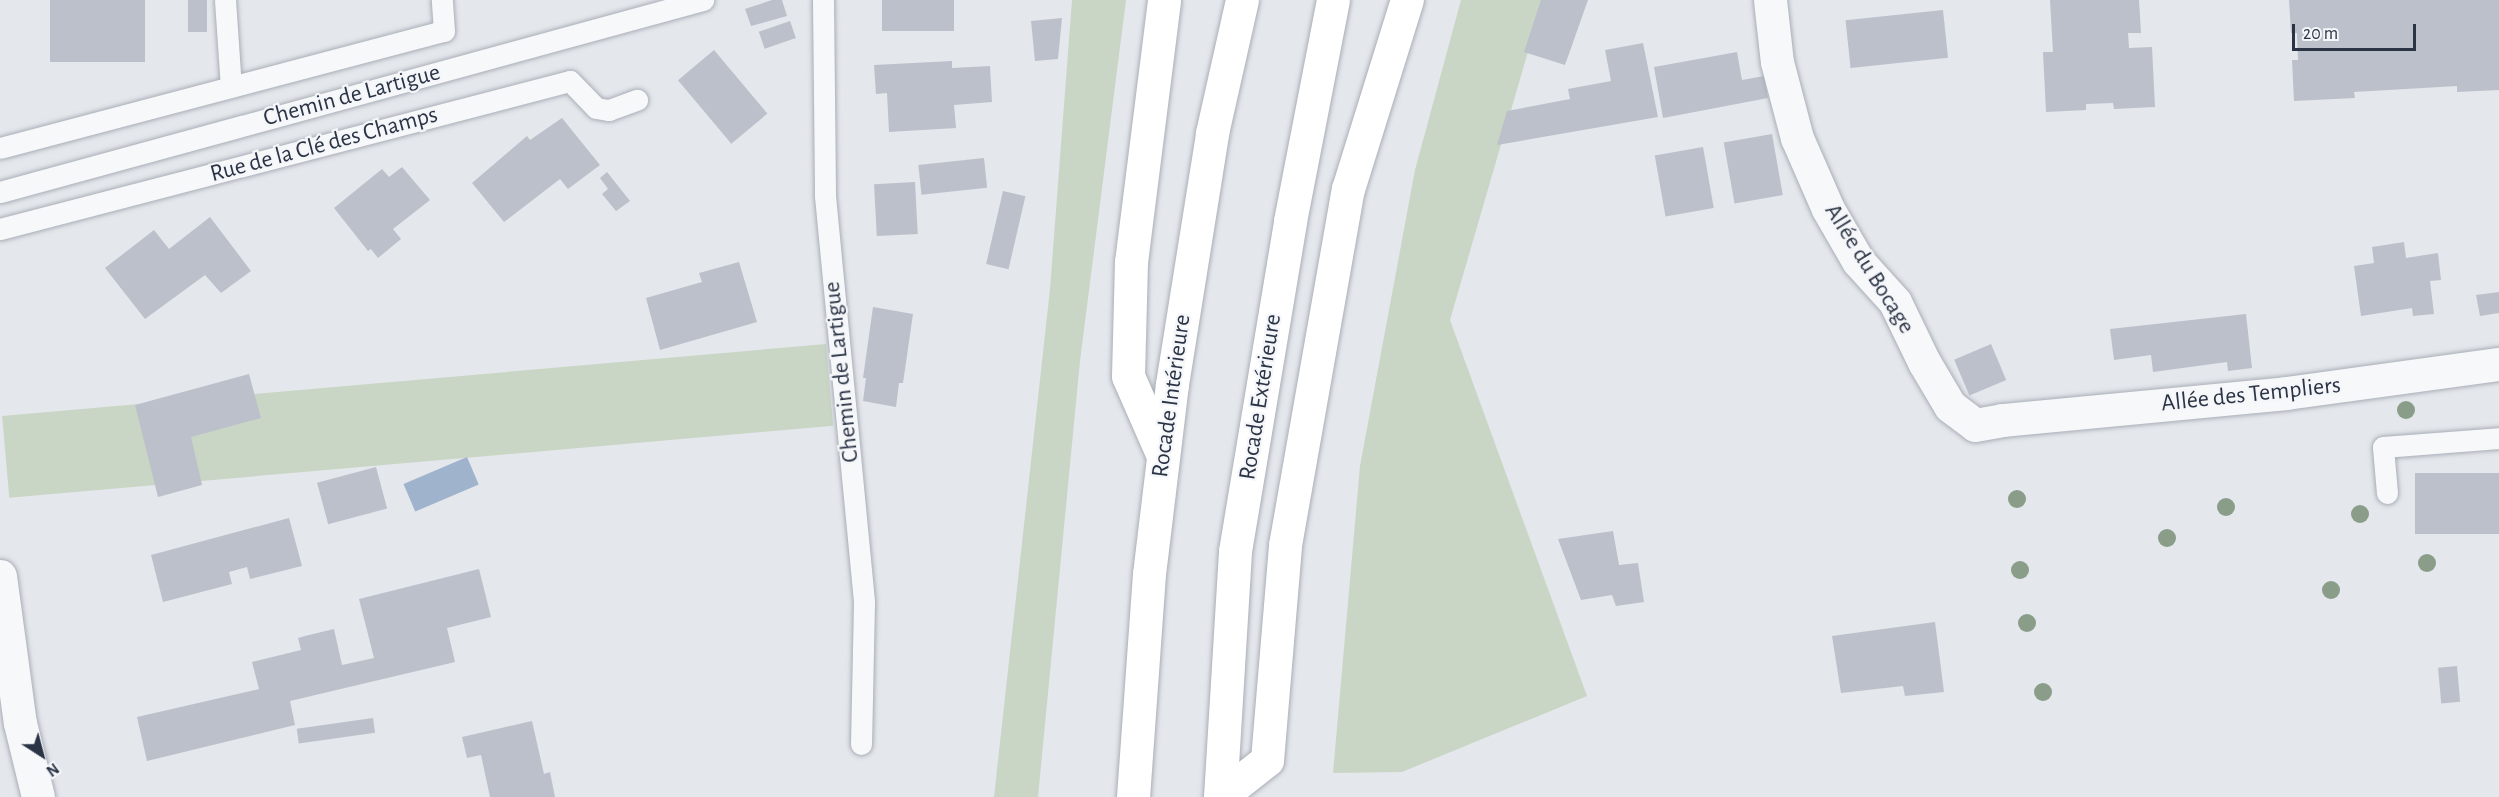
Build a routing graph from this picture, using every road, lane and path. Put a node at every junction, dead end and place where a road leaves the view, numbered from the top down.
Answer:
1 (225, 0) edge
2 (442, 0) edge
3 (703, 0) edge
4 (824, 0) edge
5 (1164, 0) edge
6 (1242, 0) edge
7 (1333, 0) edge
8 (1407, 0) edge
9 (1770, 0) edge
10 (231, 87) junction
11 (638, 100) dead end
12 (0, 148) edge
13 (0, 192) edge
14 (0, 230) edge
15 (2499, 364) edge
16 (2002, 420) joint
17 (2499, 438) edge
18 (1163, 456) junction
19 (2387, 493) dead end
20 (0, 576) edge
21 (861, 744) dead end
22 (38, 797) edge
23 (1133, 797) edge
24 (1220, 797) edge

1 - 10 lane
2 - 10 lane
3 - 13 lane, Chemin de Lartigue
4 - 21 lane, Chemin de Lartigue
5 - 18 highway
6 - 18 highway, Rocade Intérieure
7 - 24 highway, Rocade Extérieure
8 - 24 highway
9 - 16 street, Allée du Bocage
10 - 12 lane
11 - 14 lane, Rue de la Clé des Champs
15 - 16 street, Allée des Templiers
17 - 19 lane
18 - 23 highway, Rocade Intérieure
20 - 22 street

